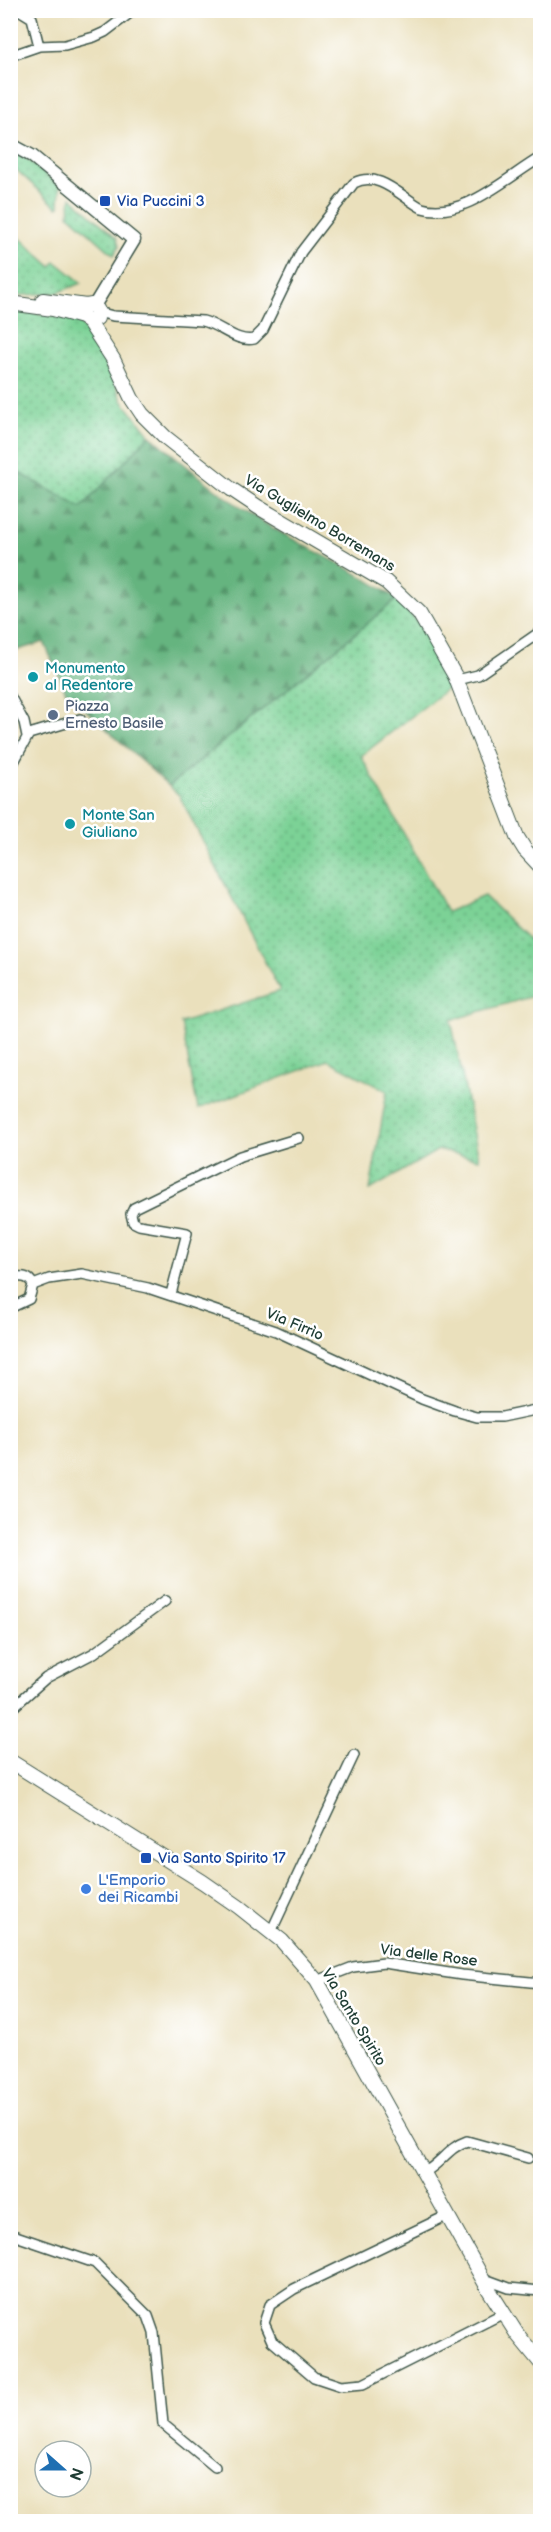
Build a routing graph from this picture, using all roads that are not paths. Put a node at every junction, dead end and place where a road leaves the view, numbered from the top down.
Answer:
1 (14, 10) edge
2 (20, 10) edge
3 (134, 10) edge
4 (10, 20) edge
5 (39, 46) junction
6 (10, 56) edge
7 (10, 144) edge
8 (540, 158) edge
9 (10, 303) edge
10 (91, 313) junction
11 (540, 632) edge
12 (457, 680) junction
13 (10, 696) edge
14 (80, 719) dead end
15 (26, 737) junction
16 (10, 769) edge
17 (540, 866) edge
18 (299, 1138) dead end
19 (10, 1278) edge
20 (33, 1286) junction
21 (171, 1294) junction
22 (10, 1308) edge
23 (540, 1409) edge
24 (165, 1601) dead end
25 (10, 1710) edge
26 (354, 1755) dead end
27 (10, 1761) edge
28 (271, 1932) junction
29 (317, 1981) junction
30 (540, 1983) edge
31 (528, 2158) dead end
32 (425, 2172) junction
33 (448, 2215) junction
34 (10, 2234) edge
35 (482, 2278) junction
36 (540, 2291) edge
37 (504, 2313) junction
38 (540, 2362) edge
39 (215, 2467) dead end

1 - 4 street
2 - 5 street
3 - 5 street
5 - 6 street
7 - 10 main road
8 - 10 street
9 - 10 main road
10 - 12 main road, Via Guglielmo Borremans
11 - 12 street
12 - 17 main road, Via Guglielmo Borremans
13 - 15 street
14 - 15 street
15 - 16 street
18 - 21 street
19 - 20 street
20 - 21 street, Via Firrìo
20 - 22 street
21 - 23 street, Via Firrìo
24 - 25 street
26 - 28 street
27 - 28 main road, Via Santo Spirito
28 - 29 main road, Via Santo Spirito
29 - 30 street, Via delle Rose
29 - 32 main road, Via Santo Spirito
31 - 32 street
32 - 33 main road, Via Santo Spirito
33 - 35 main road, Via Santo Spirito
33 - 37 street
34 - 39 street
35 - 36 street
35 - 37 main road, Via Santo Spirito
37 - 38 main road, Via Santo Spirito

